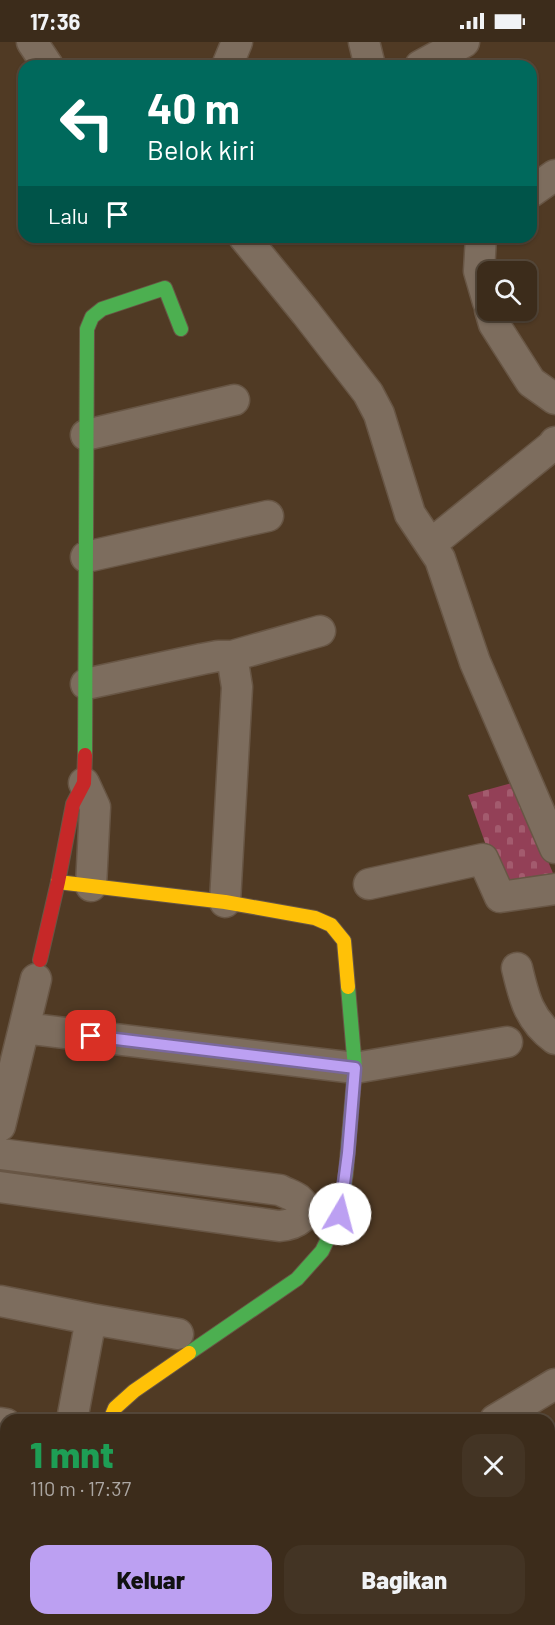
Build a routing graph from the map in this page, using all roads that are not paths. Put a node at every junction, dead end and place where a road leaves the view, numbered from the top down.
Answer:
1 (32, 42) edge
2 (237, 42) edge
3 (364, 42) edge
4 (464, 42) edge
5 (44, 60) edge
6 (230, 60) edge
7 (368, 60) edge
8 (431, 60) edge
9 (555, 175) edge
10 (537, 188) edge
11 (249, 243) edge
12 (481, 243) edge
13 (480, 261) edge
14 (493, 321) edge
15 (181, 329) dead end
16 (234, 399) dead end
17 (555, 399) edge
18 (86, 435) junction
19 (555, 442) edge
20 (268, 516) dead end
21 (431, 544) junction
22 (86, 556) junction
23 (320, 632) dead end
24 (232, 656) junction
25 (86, 684) junction
26 (84, 783) junction
27 (555, 848) edge
28 (58, 882) junction
29 (369, 884) dead end
30 (91, 886) junction
31 (555, 889) edge
32 (225, 902) junction
33 (517, 968) dead end
34 (38, 969) joint
35 (24, 1028) junction
36 (555, 1039) edge
37 (507, 1042) dead end
38 (355, 1068) junction
39 (0, 1126) edge
40 (0, 1155) edge
41 (0, 1187) edge
42 (0, 1301) edge
43 (91, 1319) junction
44 (178, 1334) dead end
45 (555, 1384) edge
46 (73, 1414) edge
47 (112, 1414) edge
48 (505, 1414) edge

1 - 5 street
2 - 6 street
3 - 7 street
4 - 8 street
9 - 10 street
11 - 21 street
12 - 13 street
14 - 17 street
15 - 18 street
16 - 18 street
18 - 22 street
19 - 21 street
20 - 22 street
21 - 27 street
22 - 25 street
23 - 24 street
24 - 25 street
24 - 32 street
25 - 26 street
26 - 28 street
26 - 30 street
28 - 30 street
28 - 34 street
29 - 31 street
30 - 32 street
32 - 38 street
33 - 36 street
34 - 35 street
35 - 38 street
35 - 39 street
37 - 38 street
38 - 47 street
40 - 41 street
42 - 43 street
43 - 44 street
43 - 46 street
45 - 48 street

